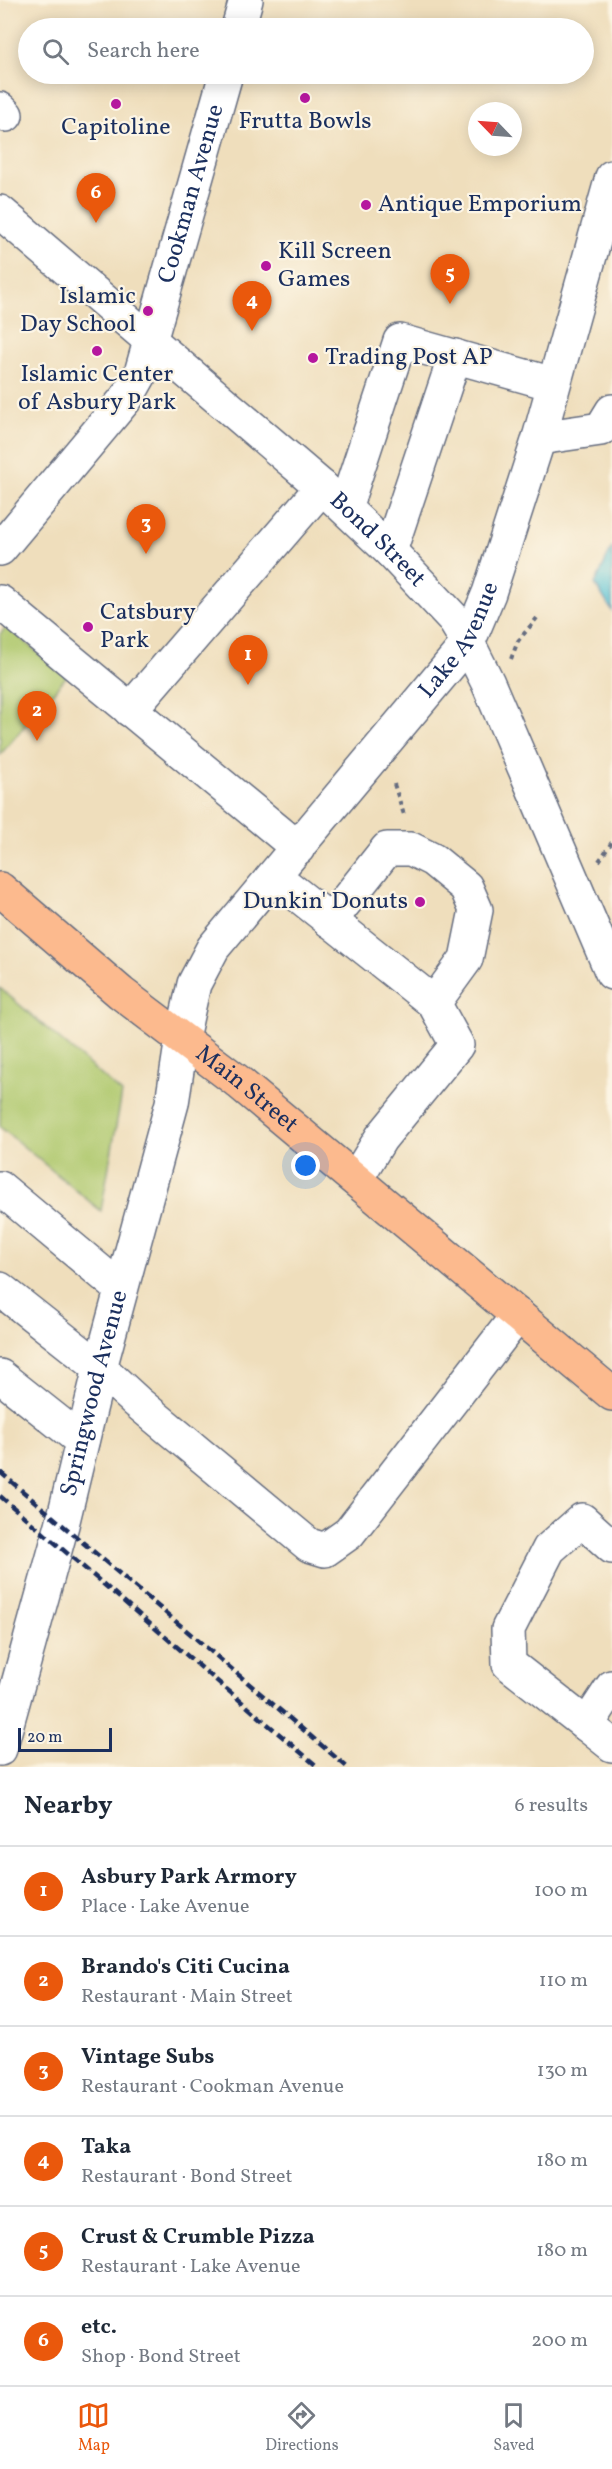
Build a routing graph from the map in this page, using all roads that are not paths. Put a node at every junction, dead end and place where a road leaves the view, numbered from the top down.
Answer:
1 (246, 0) edge
2 (241, 18) edge
3 (223, 84) edge
4 (612, 177) edge
5 (0, 212) edge
6 (151, 340) junction
7 (455, 356) junction
8 (553, 384) junction
9 (612, 411) edge
10 (539, 438) junction
11 (333, 498) junction
12 (0, 549) edge
13 (390, 551) junction
14 (0, 602) edge
15 (468, 643) junction
16 (130, 710) junction
17 (298, 848) junction
18 (274, 876) junction
19 (0, 889) edge
20 (330, 921) junction
21 (603, 936) edge
22 (612, 974) edge
23 (434, 1003) junction
24 (182, 1038) junction
25 (356, 1179) junction
26 (0, 1188) edge
27 (121, 1288) junction
28 (0, 1289) edge
29 (518, 1315) junction
30 (100, 1368) junction
31 (0, 1376) edge
32 (612, 1394) edge
33 (82, 1441) junction
34 (612, 1547) edge
35 (10, 1672) edge
36 (612, 1687) edge
37 (587, 1725) junction
38 (612, 1745) edge
39 (0, 1749) edge

1 - 2 street
3 - 6 street, Cookman Avenue
4 - 8 street, Lake Avenue
5 - 6 street, Bond Street
6 - 11 street, Bond Street
6 - 12 street, Cookman Avenue
7 - 8 street
7 - 11 street
7 - 13 street
8 - 10 street, Lake Avenue
9 - 10 street
10 - 15 street, Lake Avenue
11 - 13 street, Bond Street
11 - 16 street
13 - 15 street, Bond Street
14 - 16 street
15 - 17 street, Lake Avenue
15 - 21 street, Bond Street
16 - 17 street
17 - 18 street, Lake Avenue
18 - 20 street
18 - 24 street, Lake Avenue
19 - 24 main road, Main Street
20 - 23 street
20 - 23 street
21 - 22 street, Bond Street
23 - 25 street
24 - 25 main road, Main Street
24 - 27 street, Springwood Avenue
25 - 29 main road, Main Street
26 - 27 street
27 - 30 street, Springwood Avenue
28 - 30 street
29 - 30 street
29 - 32 main road, Main Street
30 - 33 street, Springwood Avenue
31 - 33 street
33 - 35 street, Springwood Avenue
34 - 37 street
35 - 39 street, Springwood Avenue
36 - 37 street
37 - 38 street

